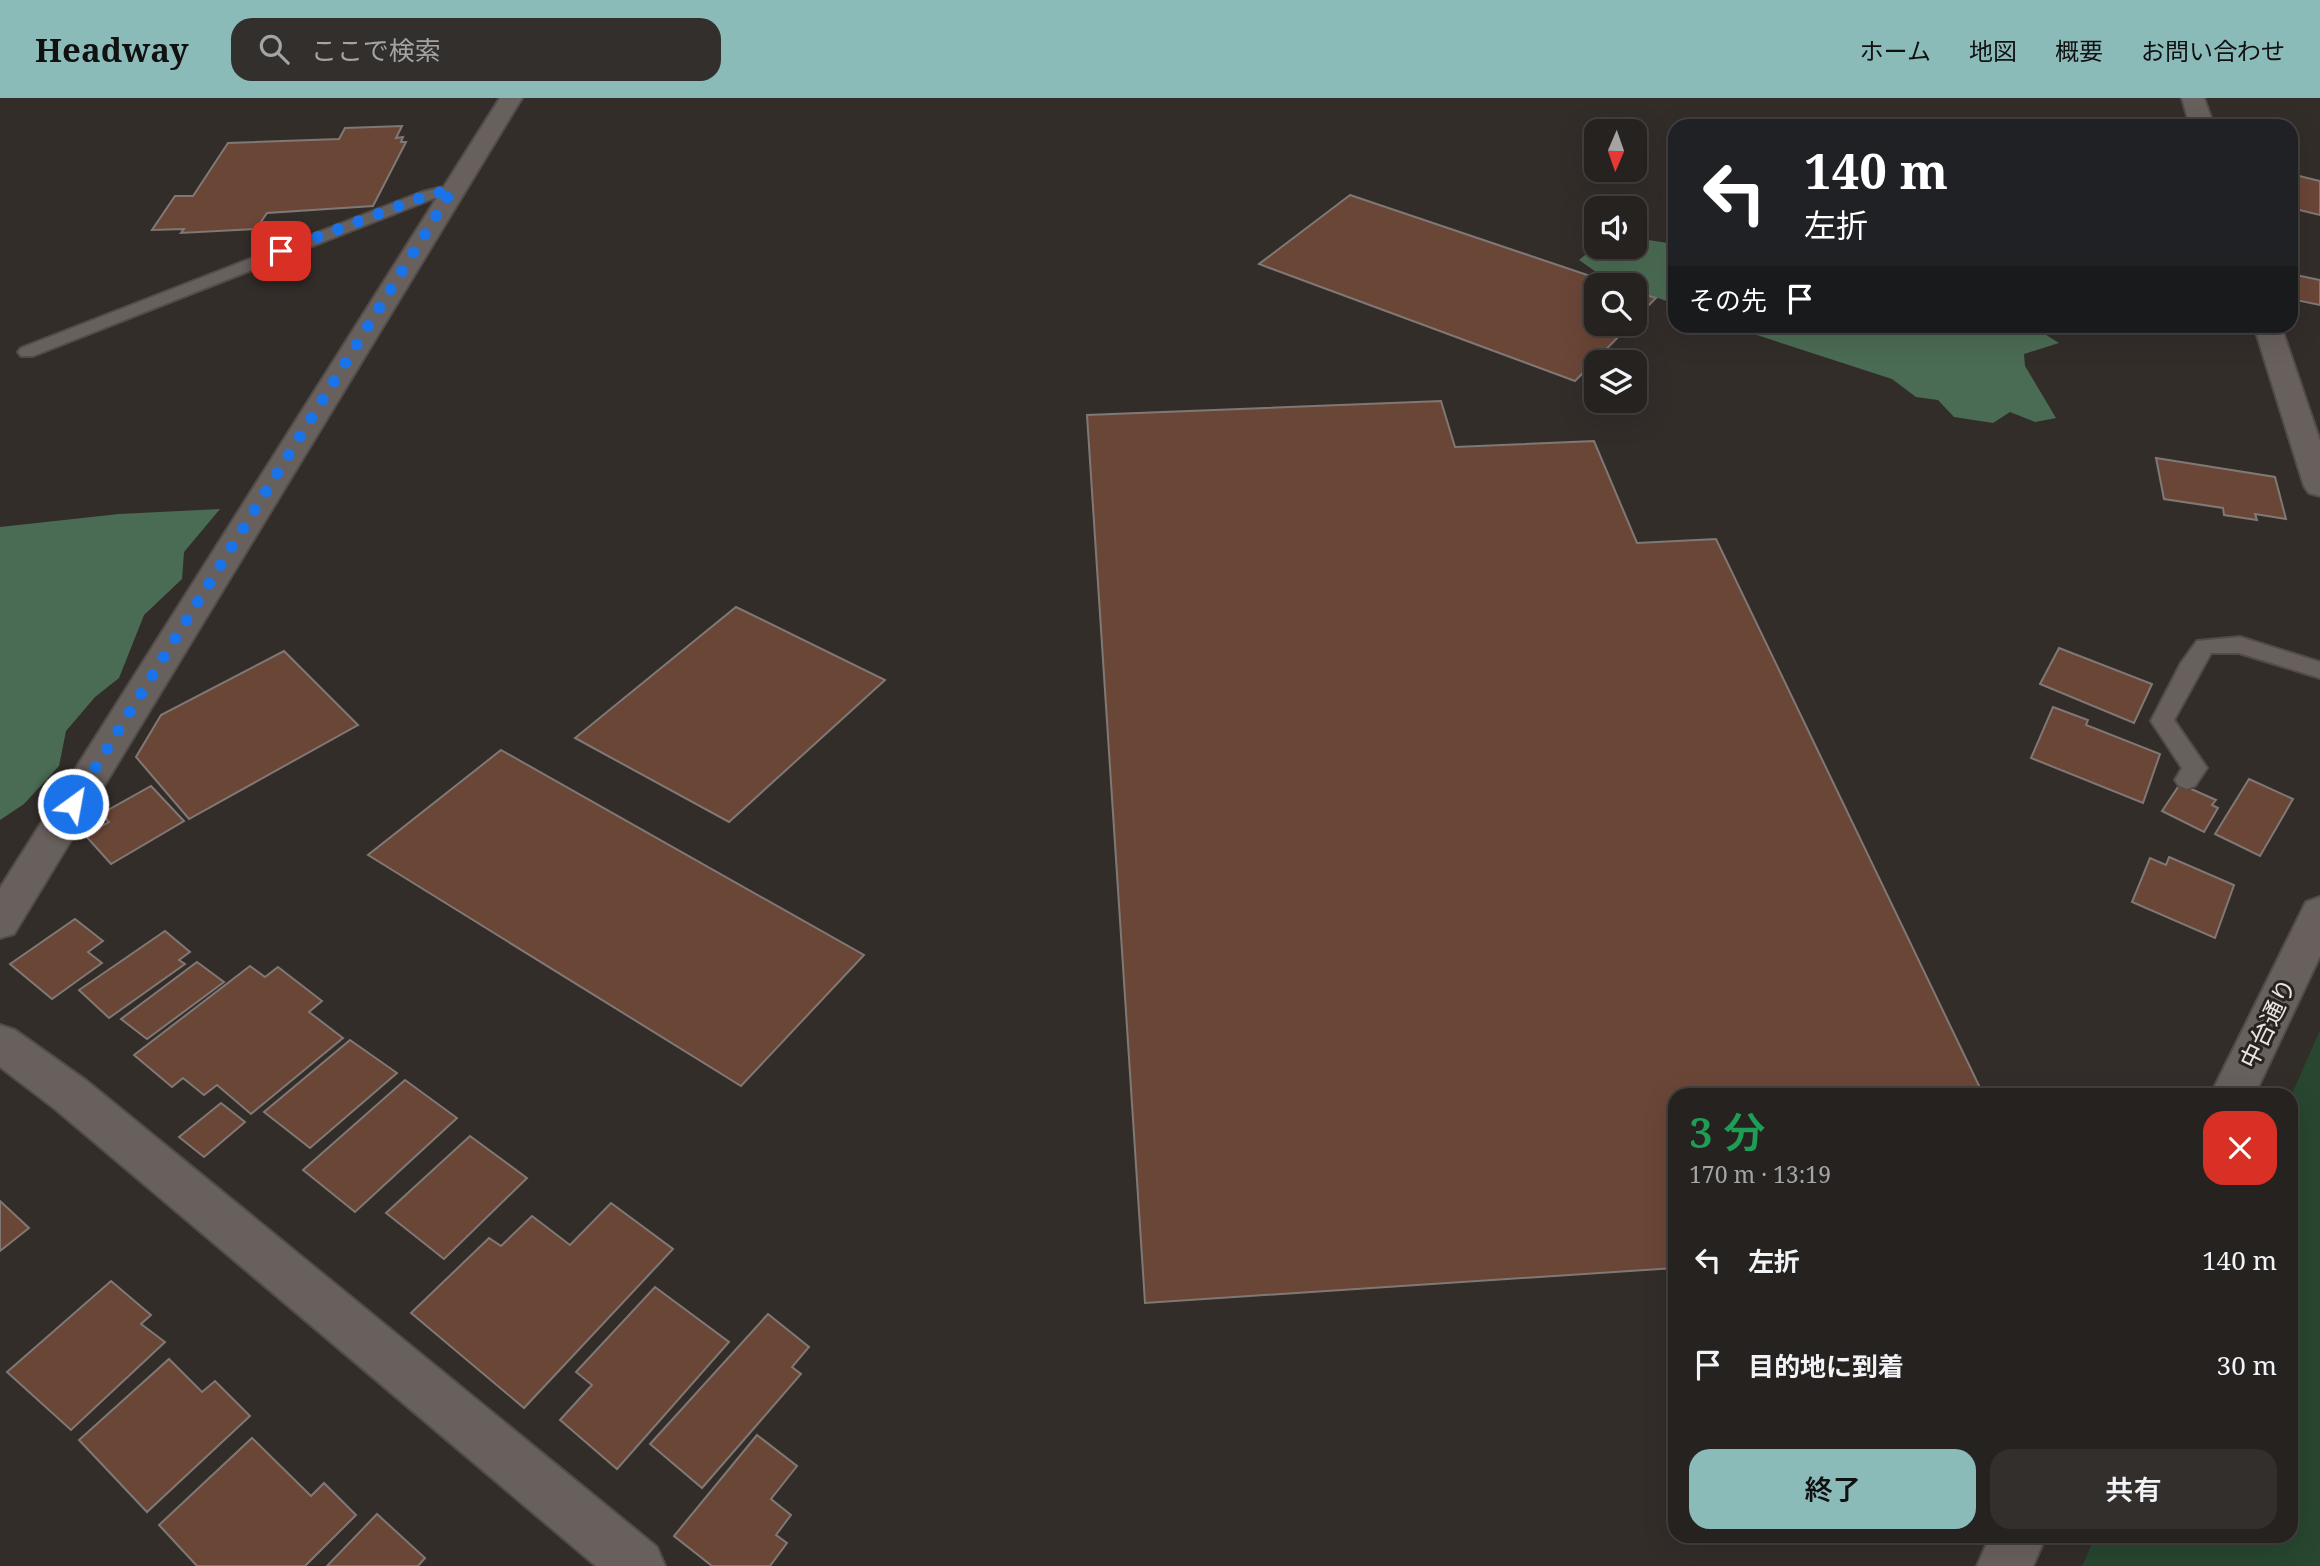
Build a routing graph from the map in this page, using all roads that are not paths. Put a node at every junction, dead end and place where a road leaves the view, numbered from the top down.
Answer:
1 (511, 98) edge
2 (2193, 98) edge
3 (2200, 119) edge
4 (452, 190) junction
5 (2269, 333) edge
6 (27, 352) dead end
7 (2320, 486) edge
8 (2320, 670) edge
9 (2187, 780) dead end
10 (2320, 913) edge
11 (0, 922) edge
12 (0, 1043) edge
13 (2236, 1088) edge
14 (2016, 1543) edge
15 (638, 1566) edge
16 (2004, 1566) edge

1 - 4 street
2 - 3 street
4 - 6 lane
4 - 11 street
5 - 7 street
8 - 9 lane
10 - 13 street, 中台通り
12 - 15 street
14 - 16 street

